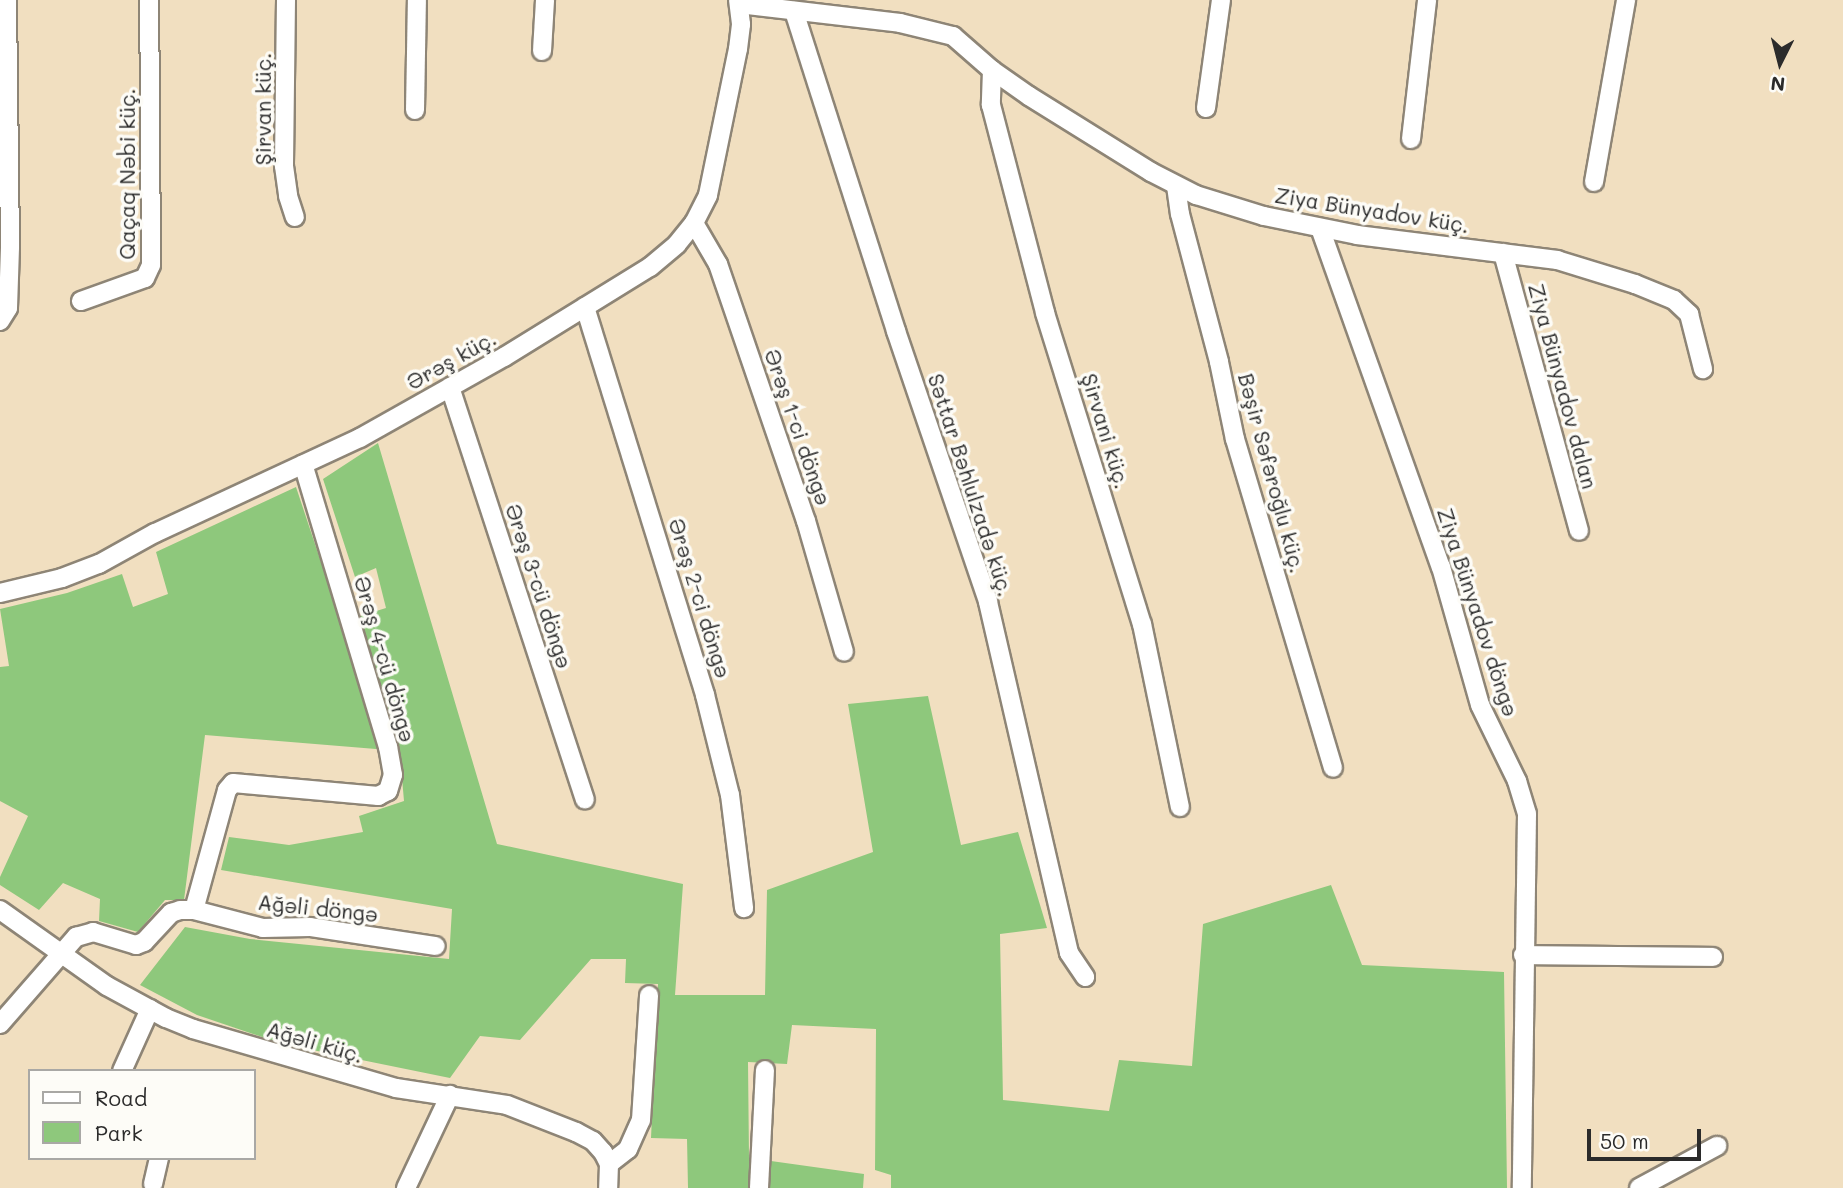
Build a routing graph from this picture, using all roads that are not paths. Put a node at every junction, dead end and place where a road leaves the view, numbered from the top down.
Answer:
1 (7, 0) edge
2 (149, 0) edge
3 (286, 0) edge
4 (416, 0) edge
5 (545, 0) edge
6 (1221, 0) edge
7 (1427, 0) edge
8 (1626, 0) edge
9 (738, 2) edge
10 (794, 11) junction
11 (542, 51) dead end
12 (992, 70) junction
13 (1206, 107) dead end
14 (415, 110) dead end
15 (1411, 139) dead end
16 (1594, 182) dead end
17 (1176, 186) junction
18 (295, 217) dead end
19 (694, 223) junction
20 (1320, 228) junction
21 (1503, 253) junction
22 (81, 300) dead end
23 (585, 307) junction
24 (0, 321) edge
25 (1703, 369) dead end
26 (450, 387) junction
27 (303, 464) junction
28 (1579, 531) dead end
29 (0, 593) edge
30 (844, 652) dead end
31 (1333, 768) dead end
32 (585, 800) dead end
33 (1180, 807) dead end
34 (744, 908) dead end
35 (194, 909) junction
36 (0, 910) edge
37 (436, 946) dead end
38 (61, 954) junction
39 (1523, 955) junction
40 (1713, 957) dead end
41 (1085, 977) dead end
42 (649, 995) dead end
43 (150, 1009) junction
44 (0, 1024) edge
45 (123, 1069) edge
46 (765, 1070) dead end
47 (450, 1096) junction
48 (1717, 1146) dead end
49 (159, 1160) edge
50 (609, 1164) junction
51 (153, 1184) dead end
52 (407, 1188) edge
53 (608, 1188) edge
54 (759, 1188) edge
55 (1522, 1188) edge
56 (1639, 1188) edge

1 - 24 street
2 - 22 street, Qaçaq Nəbi küç.
3 - 18 street, Şirvan küç.
4 - 14 street
5 - 11 street
6 - 13 street
7 - 15 street
8 - 16 street
9 - 10 street, Ziya Bünyadov küç.
9 - 19 street, Ərəş küç.
10 - 12 street, Ziya Bünyadov küç.
10 - 41 street, Səttar Bəhlulzadə küç.
12 - 17 street, Ziya Bünyadov küç.
12 - 33 street, Şirvani küç.
17 - 20 street, Ziya Bünyadov küç.
17 - 31 street, Bəşir Səfəroğlu küç.
19 - 23 street, Ərəş küç.
19 - 30 street, Ərəş 1-ci döngə
20 - 21 street, Ziya Bünyadov küç.
20 - 39 street, Ziya Bünyadov döngə
21 - 25 street, Ziya Bünyadov küç.
21 - 28 street, Ziya Bünyadov dalan
23 - 26 street, Ərəş küç.
23 - 34 street, Ərəş 2-ci döngə
26 - 27 street, Ərəş küç.
26 - 32 street, Ərəş 3-cü döngə
27 - 29 street, Ərəş küç.
27 - 35 street, Ərəş 4-cü döngə
35 - 37 street, Ağəli döngə
35 - 38 street
36 - 38 street, Ağəli küç.
38 - 43 street, Ağəli küç.
38 - 44 street
39 - 40 street
39 - 55 street, Ziya Bünyadov döngə
42 - 50 street
43 - 45 street
43 - 47 street, Ağəli küç.
46 - 54 street
47 - 50 street, Ağəli küç.
47 - 52 street
48 - 56 street
49 - 51 street
50 - 53 street

